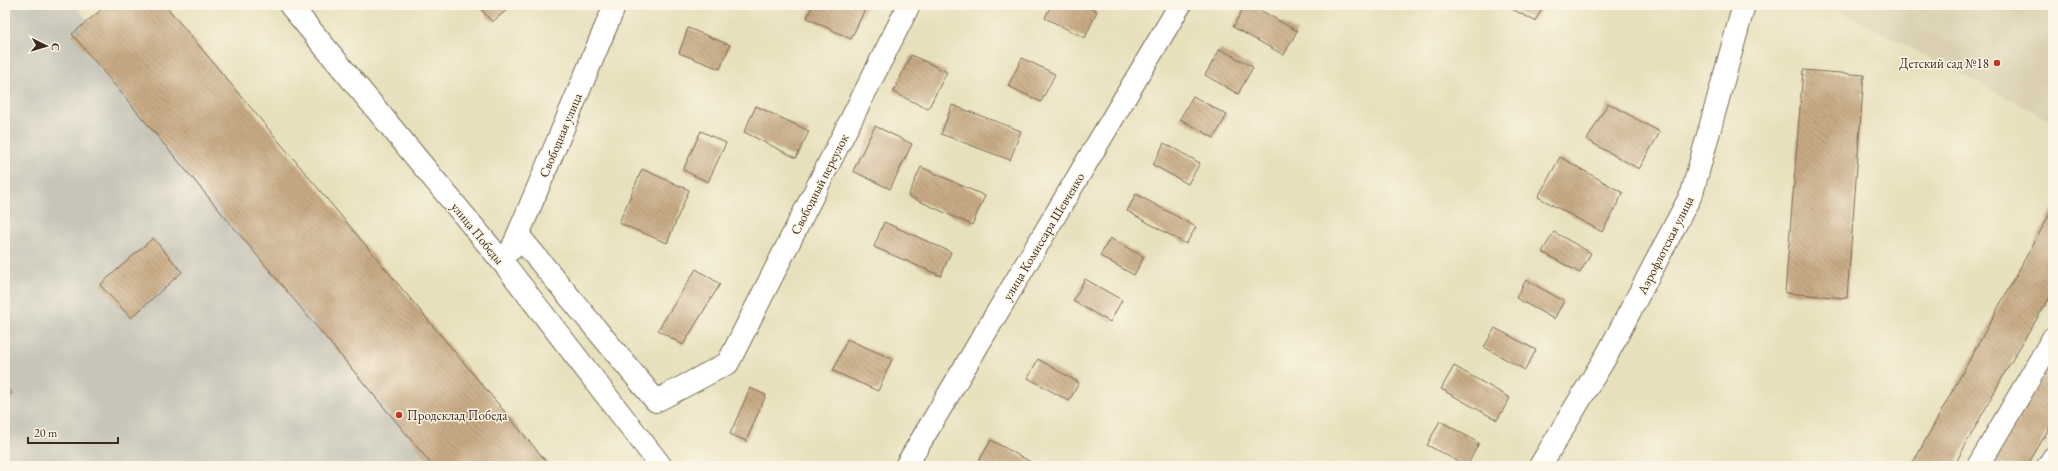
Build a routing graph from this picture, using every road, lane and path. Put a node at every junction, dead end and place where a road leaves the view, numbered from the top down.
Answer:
1 (290, 5) edge
2 (615, 5) edge
3 (909, 5) edge
4 (1180, 5) edge
5 (1744, 5) edge
6 (518, 235) junction
7 (505, 265) junction
8 (2053, 338) edge
9 (2053, 458) edge
10 (661, 466) edge
11 (906, 466) edge
12 (1540, 466) edge
13 (1978, 466) edge
14 (2048, 466) edge

1 - 7 street, улица Победы
2 - 6 street, Свободная улица
3 - 6 street, Свободный переулок
4 - 11 street, улица Комиссара Шевченко
5 - 12 street, Аэрофлотская улица
6 - 7 street, Свободная улица
7 - 10 street, улица Победы
8 - 13 street
9 - 14 street

